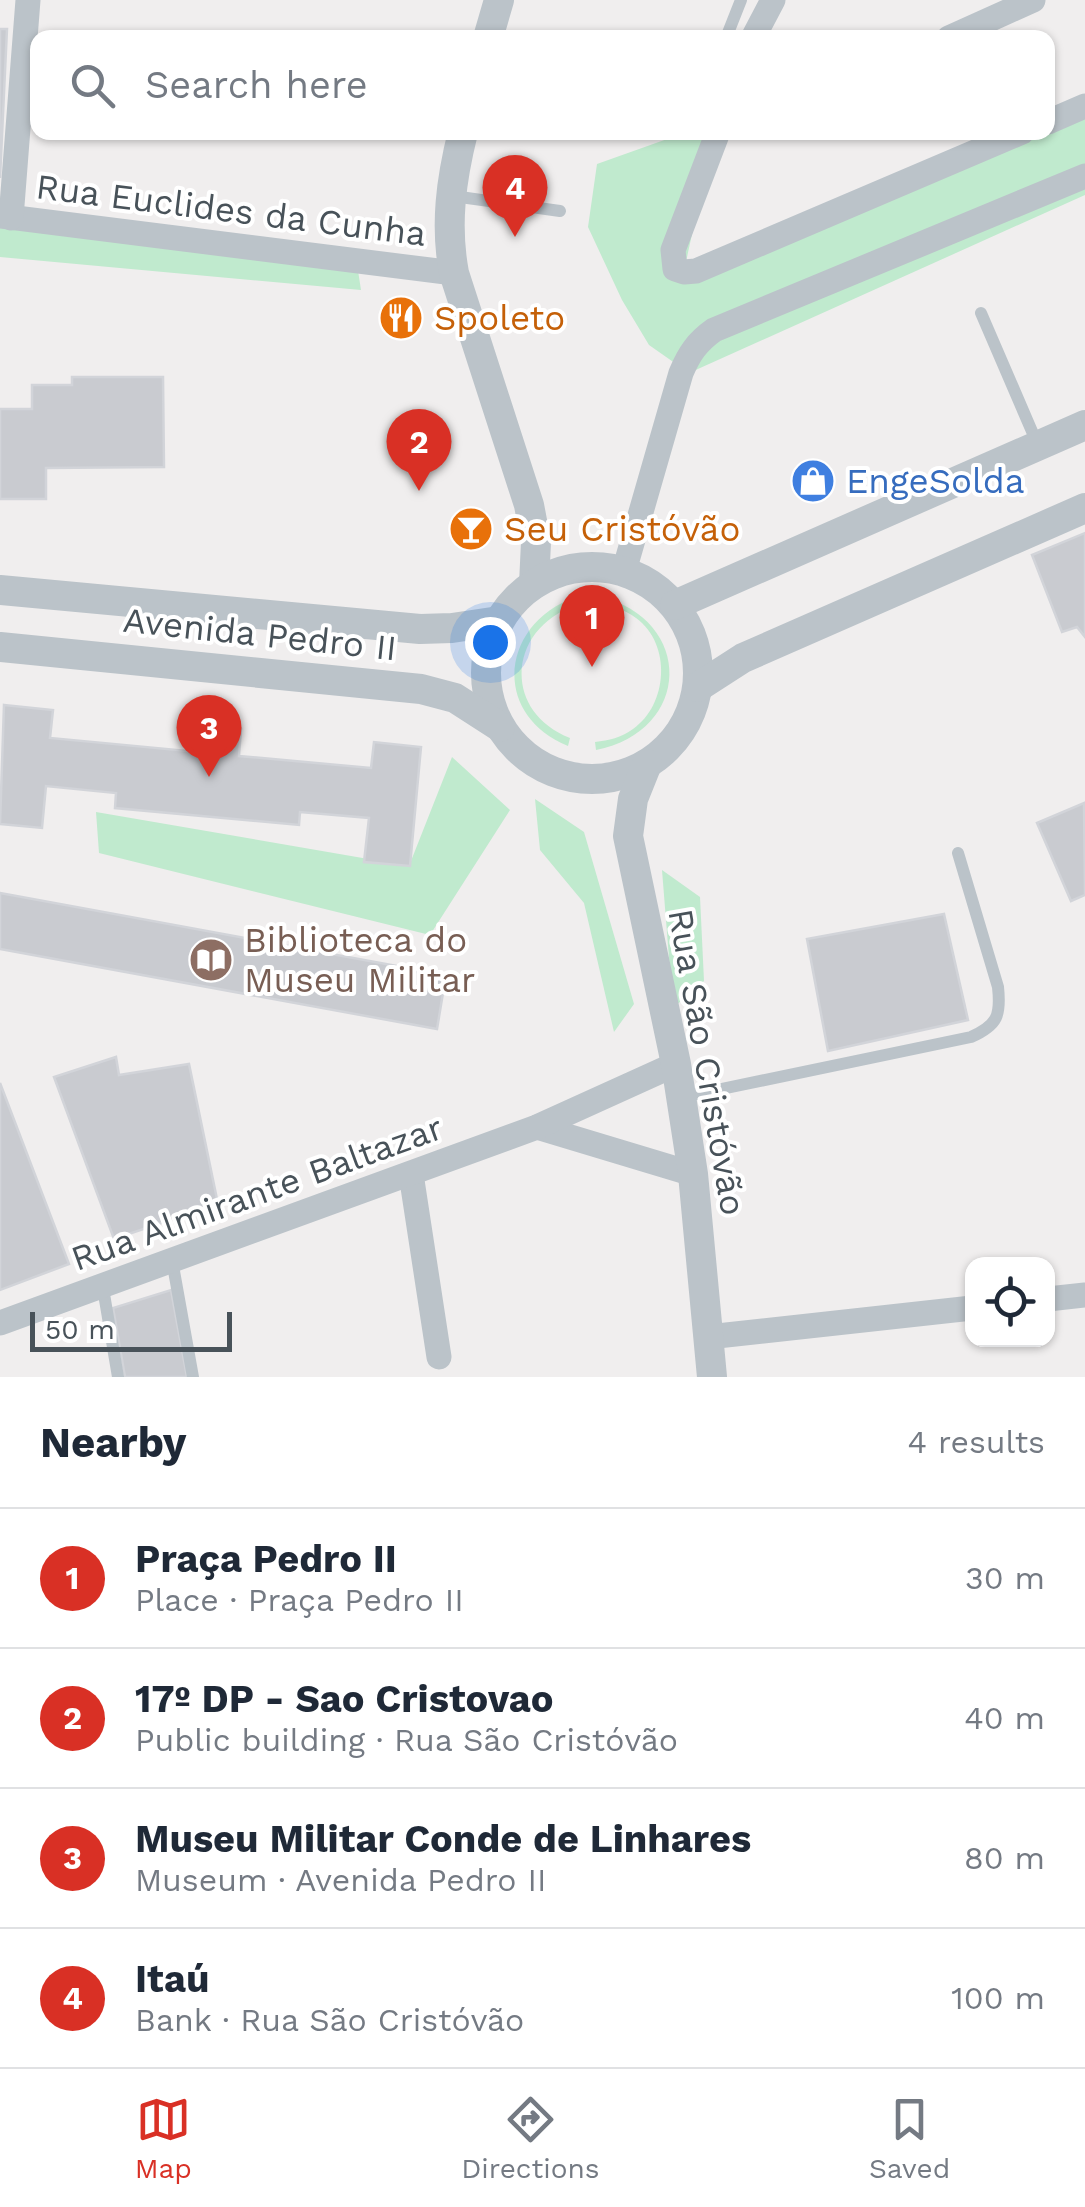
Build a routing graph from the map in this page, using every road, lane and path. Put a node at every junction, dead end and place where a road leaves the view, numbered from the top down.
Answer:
1 (28, 0) edge
2 (499, 0) edge
3 (741, 0) edge
4 (773, 0) edge
5 (1033, 0) edge
6 (490, 30) edge
7 (729, 30) edge
8 (757, 30) edge
9 (966, 30) edge
10 (1085, 106) edge
11 (1055, 119) edge
12 (461, 140) edge
13 (720, 140) edge
14 (1003, 140) edge
15 (1085, 176) edge
16 (450, 196) junction
17 (560, 211) dead end
18 (5, 217) edge
19 (454, 273) junction
20 (981, 313) dead end
21 (1085, 425) edge
22 (1038, 446) junction
23 (1085, 508) edge
24 (624, 572) junction
25 (534, 584) junction
26 (0, 590) edge
27 (675, 605) junction
28 (499, 621) junction
29 (0, 647) edge
30 (698, 687) junction
31 (502, 728) junction
32 (647, 764) junction
33 (958, 853) dead end
34 (676, 1064) junction
35 (681, 1098) junction
36 (537, 1127) junction
37 (412, 1174) junction
38 (693, 1174) junction
39 (172, 1260) junction
40 (103, 1288) junction
41 (1085, 1295) edge
42 (1055, 1298) edge
43 (965, 1309) edge
44 (0, 1322) edge
45 (708, 1337) junction
46 (439, 1357) dead end
47 (118, 1377) edge
48 (193, 1377) edge
49 (712, 1377) edge

1 - 18 street
2 - 6 street
3 - 7 lane
4 - 8 street
5 - 9 street
10 - 11 street
12 - 16 street
13 - 14 street
15 - 24 street
16 - 17 lane
16 - 19 street
18 - 19 street, Rua Euclides da Cunha
19 - 25 street
20 - 22 lane
21 - 22 street
22 - 27 street
23 - 30 street
24 - 25 street
24 - 27 street
25 - 28 street
26 - 28 street, Avenida Pedro II
27 - 30 street
28 - 31 street
29 - 31 street, Avenida Pedro II
30 - 32 street
31 - 32 street
32 - 34 street, Rua São Cristóvão
33 - 35 lane
34 - 35 street, Rua São Cristóvão
34 - 36 street, Rua Almirante Baltazar
35 - 38 street, Rua São Cristóvão
36 - 37 street, Rua Almirante Baltazar
36 - 38 street
37 - 39 street, Rua Almirante Baltazar
37 - 46 street
38 - 45 street, Rua São Cristóvão
39 - 40 street, Rua Almirante Baltazar
39 - 48 lane
40 - 44 street, Rua Almirante Baltazar
40 - 47 lane
41 - 42 street
43 - 45 street
45 - 49 street, Rua São Cristóvão

